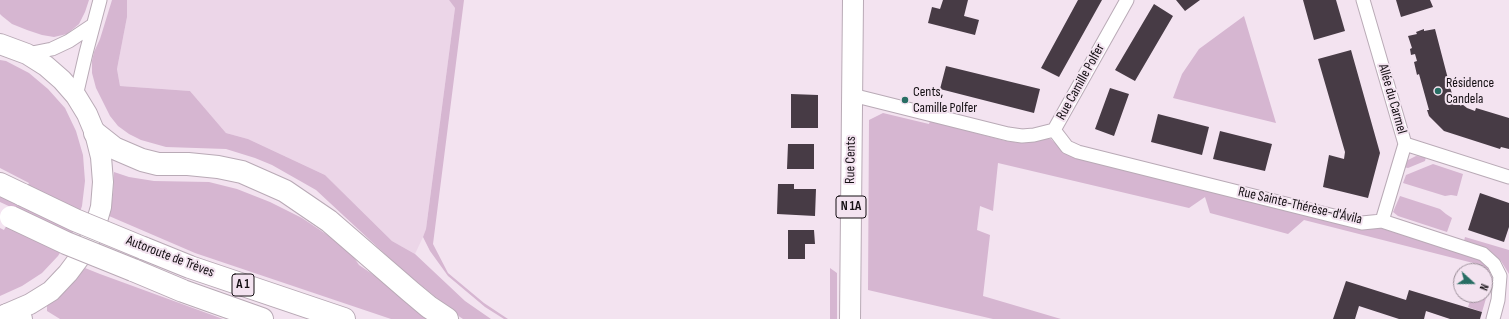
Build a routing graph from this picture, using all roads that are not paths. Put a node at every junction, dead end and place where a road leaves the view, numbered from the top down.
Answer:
1 (100, 0) edge
2 (853, 0) edge
3 (1127, 0) edge
4 (1363, 0) edge
5 (92, 25) junction
6 (3, 42) edge
7 (28, 54) junction
8 (852, 95) junction
9 (76, 96) junction
10 (1054, 130) junction
11 (95, 133) junction
12 (1405, 144) junction
13 (1509, 177) edge
14 (0, 184) edge
15 (5, 215) edge
16 (1382, 221) junction
17 (9, 317) edge
18 (262, 319) edge
19 (344, 319) edge
20 (447, 319) edge
21 (850, 319) edge
22 (1493, 319) edge

1 - 5 street
2 - 8 main road, Rue Cents / N 1A
3 - 10 street, Rue Camille Polfer
4 - 12 street, Allée du Carmel
5 - 7 street
5 - 9 street
6 - 7 main road
7 - 9 main road
8 - 10 street, Rue Camille Polfer
8 - 21 main road, Rue Cents / N 1A
9 - 11 main road
10 - 16 street, Rue Sainte-Thérèse-d'Ávila
11 - 17 main road
11 - 20 highway
12 - 13 street
12 - 16 street, Allée du Carmel
14 - 19 highway, Autoroute de Trèves / A 1, bridge
15 - 18 highway, Autoroute de Trèves / A 1, bridge
16 - 22 street, Rue Sainte-Thérèse-d'Ávila

